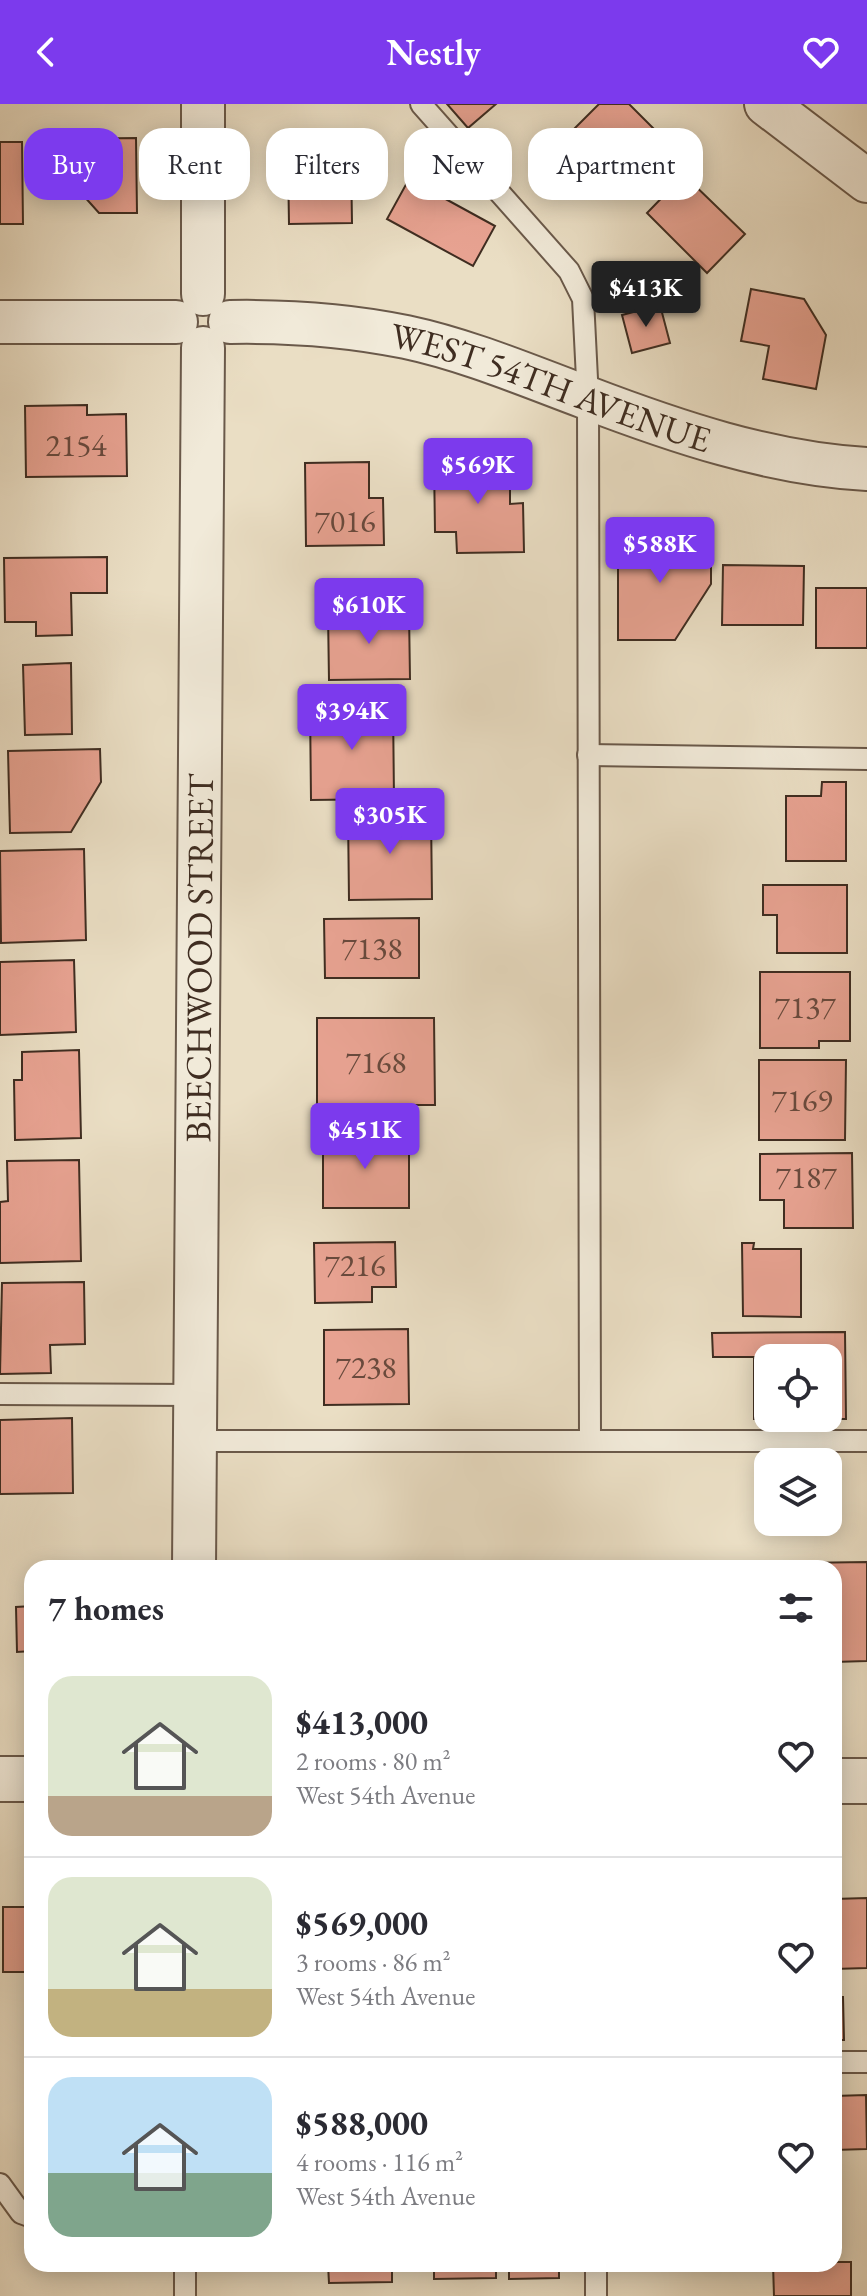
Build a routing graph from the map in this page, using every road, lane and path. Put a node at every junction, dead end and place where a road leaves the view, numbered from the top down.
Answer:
1 (203, 104) edge
2 (421, 104) edge
3 (766, 104) edge
4 (867, 181) edge
5 (203, 321) junction
6 (0, 322) edge
7 (588, 399) junction
8 (867, 469) edge
9 (588, 755) junction
10 (867, 759) edge
11 (0, 1394) edge
12 (194, 1395) junction
13 (194, 1441) junction
14 (590, 1441) junction
15 (867, 1441) edge
16 (194, 1560) edge
17 (0, 1779) edge
18 (24, 1779) edge
19 (842, 1781) edge
20 (867, 1781) edge
21 (842, 2062) edge
22 (867, 2062) edge
23 (0, 2184) edge
24 (24, 2214) edge
25 (185, 2272) edge
26 (596, 2272) edge
27 (185, 2296) edge
28 (596, 2296) edge

1 - 5 street, BEECHWOOD STREET
2 - 7 lane
3 - 4 street
5 - 6 street, WEST 54TH AVENUE
5 - 7 street, WEST 54TH AVENUE
5 - 12 street, BEECHWOOD STREET
7 - 8 street, WEST 54TH AVENUE
7 - 9 lane
9 - 10 lane
9 - 14 lane
11 - 12 lane
12 - 13 street, BEECHWOOD STREET
13 - 14 lane
13 - 16 street, BEECHWOOD STREET
14 - 15 lane
17 - 18 street
19 - 20 street
21 - 22 lane
23 - 24 lane
25 - 27 lane
26 - 28 lane

